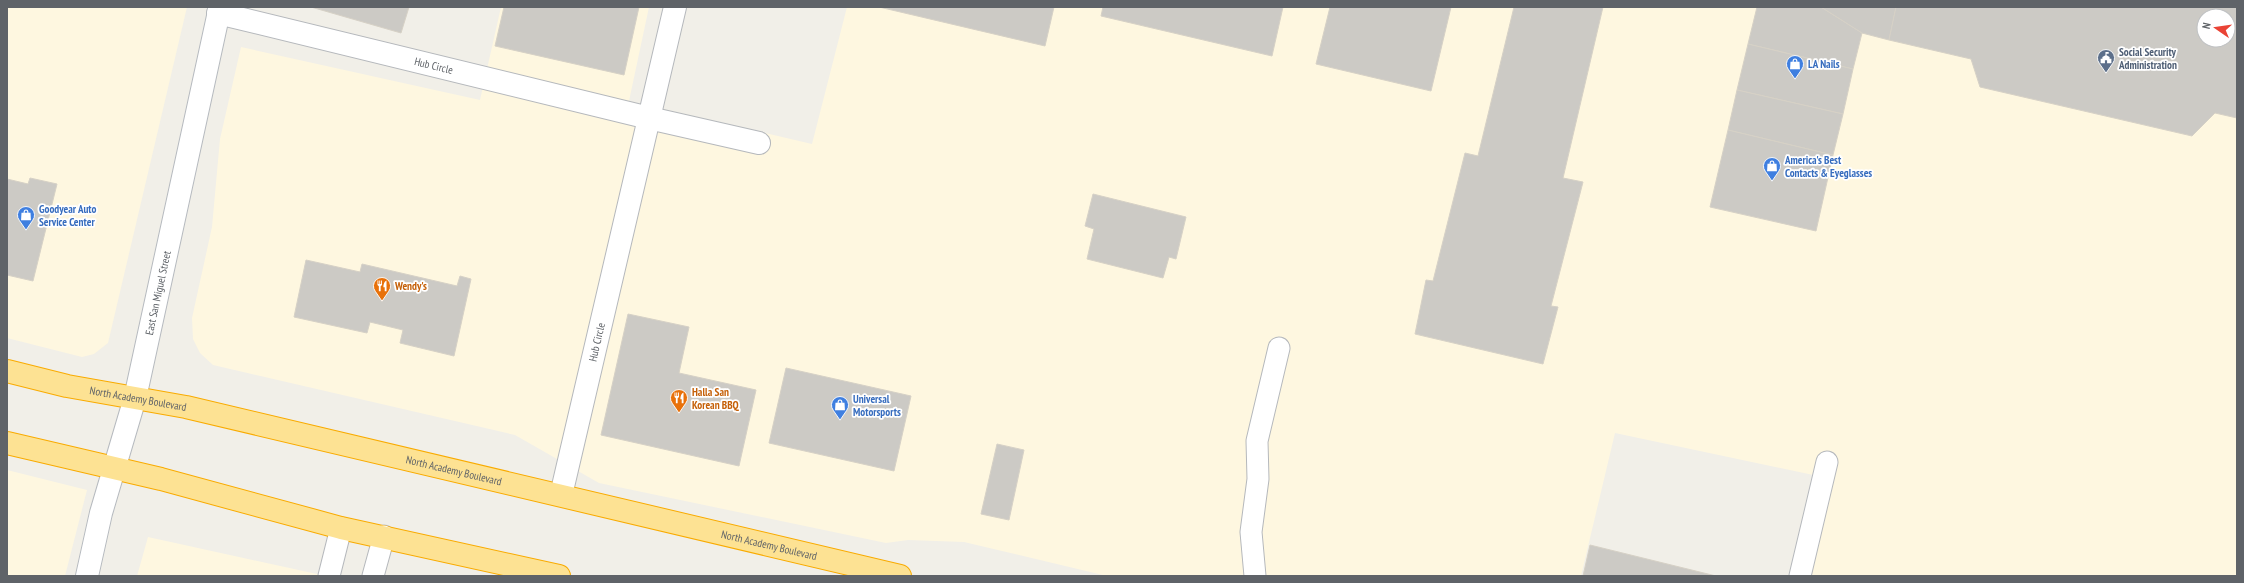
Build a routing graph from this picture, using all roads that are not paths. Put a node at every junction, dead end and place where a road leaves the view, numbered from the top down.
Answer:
1 (675, 7) edge
2 (219, 10) edge
3 (649, 118) junction
4 (759, 143) dead end
5 (1279, 348) dead end
6 (7, 371) edge
7 (135, 398) junction
8 (7, 443) edge
9 (1826, 462) dead end
10 (114, 468) junction
11 (561, 495) junction
12 (341, 528) junction
13 (384, 536) junction
14 (87, 576) edge
15 (330, 576) edge
16 (373, 576) edge
17 (558, 576) edge
18 (900, 576) edge
19 (1254, 576) edge
20 (1800, 576) edge

1 - 3 street, Hub Circle
2 - 3 street, Hub Circle
2 - 7 street, East San Miguel Street
3 - 4 street, Hub Circle
3 - 11 street, Hub Circle
5 - 19 lane
6 - 7 highway, North Academy Boulevard
7 - 10 street, East San Miguel Street
7 - 11 highway, North Academy Boulevard
8 - 10 highway
9 - 20 lane
10 - 12 highway
10 - 14 street, East San Miguel Street
11 - 18 highway, North Academy Boulevard
12 - 13 highway
12 - 15 lane
13 - 16 lane
13 - 17 highway

